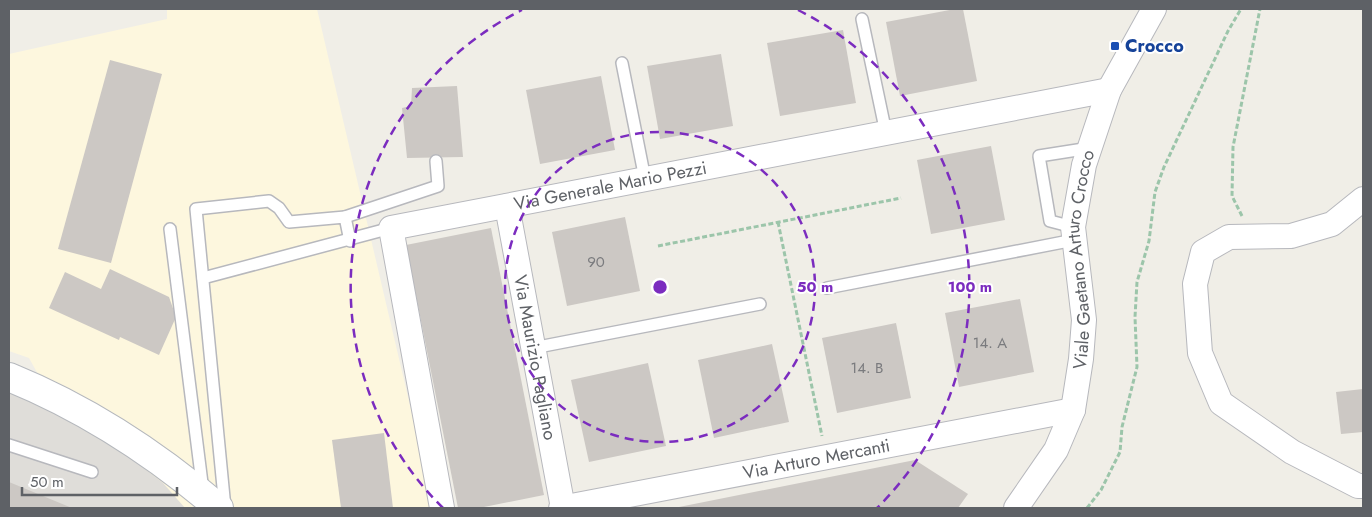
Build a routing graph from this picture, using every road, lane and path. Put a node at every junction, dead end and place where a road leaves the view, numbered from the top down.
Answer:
1 (1154, 9) edge
2 (1241, 9) edge
3 (1260, 9) edge
4 (862, 20) dead end
5 (622, 63) dead end
6 (1109, 90) junction
7 (886, 133) junction
8 (1090, 148) junction
9 (436, 161) dead end
10 (646, 179) junction
11 (901, 198) dead end
12 (1363, 199) edge
13 (507, 206) junction
14 (345, 217) junction
15 (778, 222) junction
16 (391, 228) junction
17 (170, 229) dead end
18 (1074, 234) junction
19 (1253, 236) junction
20 (350, 241) junction
21 (658, 246) dead end
22 (203, 278) junction
23 (828, 288) dead end
24 (760, 304) dead end
25 (533, 348) junction
26 (9, 377) edge
27 (1073, 410) junction
28 (9, 445) edge
29 (826, 456) junction
30 (92, 472) dead end
31 (1363, 486) edge
32 (216, 504) edge
33 (442, 508) edge
34 (562, 508) edge
35 (1016, 508) edge
36 (1087, 508) edge

1 - 6 street, Viale Gaetano Arturo Crocco
2 - 36 path
3 - 19 path
4 - 7 lane
5 - 10 lane
6 - 7 street, Via Generale Mario Pezzi
6 - 8 street, Viale Gaetano Arturo Crocco
7 - 10 street, Via Generale Mario Pezzi
8 - 18 street, Viale Gaetano Arturo Crocco
8 - 18 lane
9 - 14 lane
10 - 13 street, Via Generale Mario Pezzi
11 - 15 path
12 - 19 street
13 - 16 street, Via Generale Mario Pezzi
13 - 25 street, Via Maurizio Pagliano
14 - 20 lane
14 - 22 lane
15 - 21 path
15 - 29 path
16 - 20 lane
16 - 33 street
17 - 32 lane
18 - 23 lane
18 - 27 street, Viale Gaetano Arturo Crocco
19 - 31 street
20 - 22 lane
22 - 32 lane
24 - 25 lane
25 - 34 street, Via Maurizio Pagliano
26 - 32 main road
27 - 29 street, Via Arturo Mercanti
27 - 35 street, Viale Gaetano Arturo Crocco
28 - 30 lane
29 - 34 street, Via Arturo Mercanti

